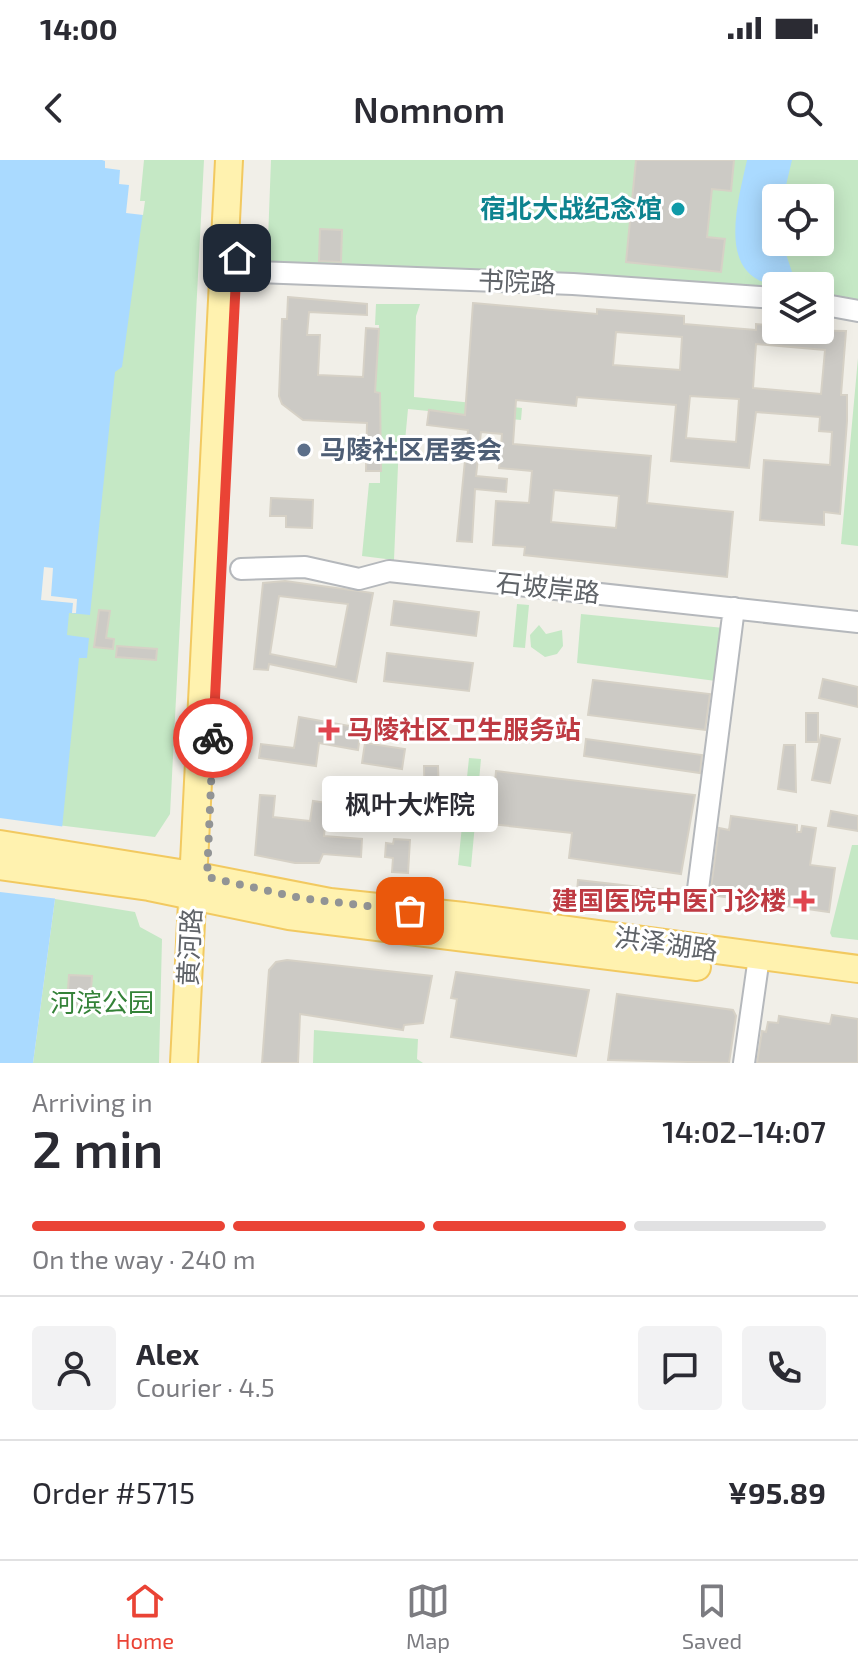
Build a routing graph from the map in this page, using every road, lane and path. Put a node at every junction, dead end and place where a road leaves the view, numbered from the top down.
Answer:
1 (229, 160) edge
2 (242, 160) edge
3 (257, 272) dead end
4 (762, 297) edge
5 (834, 307) edge
6 (858, 311) edge
7 (241, 569) dead end
8 (734, 608) junction
9 (858, 622) edge
10 (0, 844) edge
11 (0, 866) edge
12 (150, 877) junction
13 (200, 886) junction
14 (697, 897) dead end
15 (758, 966) junction
16 (858, 969) edge
17 (858, 987) edge
18 (184, 1063) edge
19 (197, 1063) edge
20 (744, 1063) edge

1 - 13 main road, 黄河路
2 - 13 main road, 黄河路
3 - 4 street, 书院路
5 - 6 street
7 - 8 street, 石坡岸路
8 - 9 street, 石坡岸路
8 - 14 street
10 - 12 main road, 洪泽湖路
11 - 12 main road, 洪泽湖路
12 - 13 main road, 洪泽湖路
13 - 15 main road, 洪泽湖路
13 - 18 main road, 黄河路
13 - 19 main road, 黄河路
15 - 16 main road, 洪泽湖路
15 - 17 main road, 洪泽湖路
15 - 20 street

